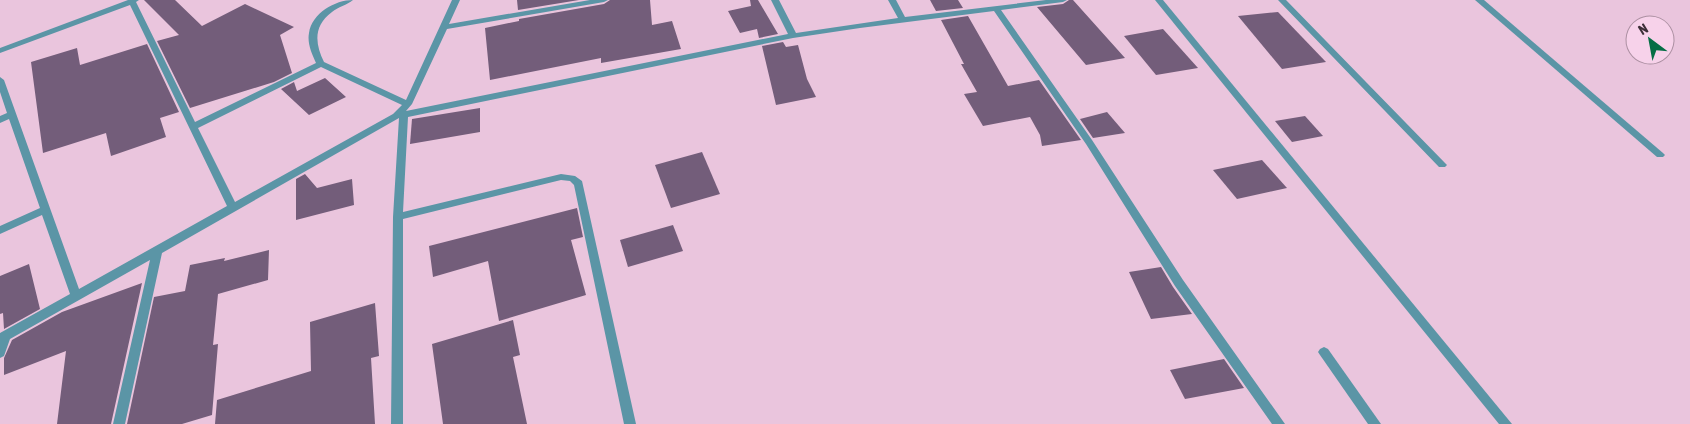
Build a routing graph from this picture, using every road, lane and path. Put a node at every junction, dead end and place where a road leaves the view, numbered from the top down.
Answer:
1 (349, 0) edge
2 (456, 0) edge
3 (604, 0) edge
4 (775, 0) edge
5 (892, 0) edge
6 (1063, 0) edge
7 (1159, 0) edge
8 (1282, 0) edge
9 (1479, 0) edge
10 (134, 1) edge
11 (997, 10) junction
12 (902, 19) junction
13 (444, 27) junction
14 (793, 36) junction
15 (0, 51) edge
16 (321, 64) junction
17 (0, 80) edge
18 (408, 104) junction
19 (13, 114) junction
20 (400, 116) junction
21 (0, 120) edge
22 (194, 126) junction
23 (1660, 155) dead end
24 (1442, 165) dead end
25 (234, 208) junction
26 (46, 209) junction
27 (398, 217) junction
28 (0, 230) edge
29 (157, 250) junction
30 (76, 296) junction
31 (3, 337) edge
32 (1324, 352) dead end
33 (0, 353) edge
34 (119, 424) edge
35 (397, 424) edge
36 (630, 424) edge
37 (1279, 424) edge
38 (1376, 424) edge
39 (1506, 424) edge

1 - 16 street
2 - 13 street
3 - 13 street
4 - 14 street
5 - 12 street
6 - 11 street
7 - 39 street
8 - 24 street
9 - 23 street
10 - 15 street
10 - 22 street
11 - 12 street
11 - 37 street
12 - 14 street
13 - 18 street
14 - 20 street
16 - 18 street
16 - 22 street
17 - 19 street
18 - 20 street
19 - 21 street
19 - 26 street
20 - 25 street
20 - 27 street
22 - 25 street
25 - 29 street
26 - 28 street
26 - 30 street
27 - 35 street
27 - 36 street
29 - 30 street
29 - 34 street
30 - 31 street
31 - 33 street
32 - 38 street

